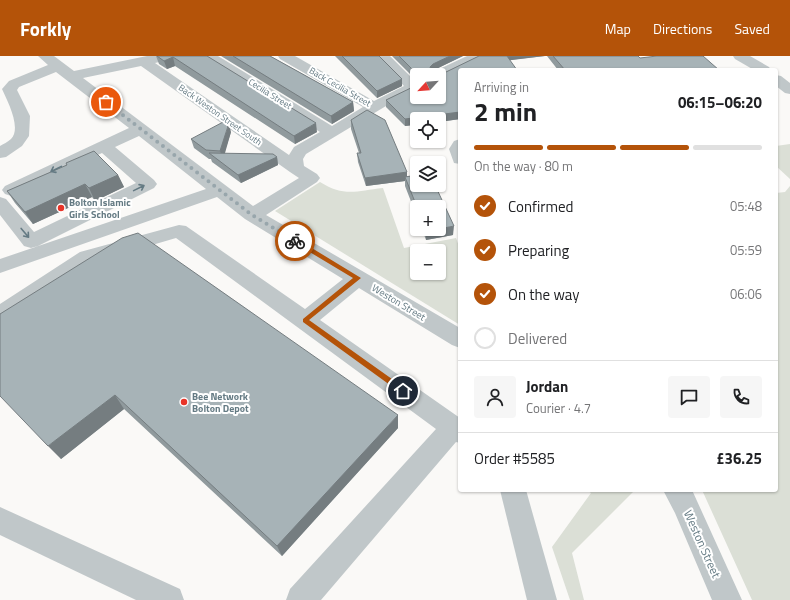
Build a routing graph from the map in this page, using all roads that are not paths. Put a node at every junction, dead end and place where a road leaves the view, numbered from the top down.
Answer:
1 (167, 56) edge
2 (208, 56) edge
3 (289, 56) edge
4 (382, 56) edge
5 (478, 56) edge
6 (740, 56) edge
7 (143, 61) junction
8 (58, 66) edge
9 (444, 68) edge
10 (761, 68) edge
11 (410, 81) edge
12 (778, 81) edge
13 (7, 87) edge
14 (410, 89) edge
15 (790, 90) edge
16 (790, 95) edge
17 (778, 97) edge
18 (374, 107) junction
19 (140, 129) junction
20 (331, 132) junction
21 (104, 146) junction
22 (0, 153) edge
23 (296, 168) junction
24 (220, 190) junction
25 (0, 196) edge
26 (0, 203) edge
27 (252, 215) junction
28 (0, 266) edge
29 (358, 278) junction
30 (0, 315) edge
31 (305, 321) junction
32 (458, 338) edge
33 (456, 429) edge
34 (515, 492) edge
35 (677, 492) edge
36 (0, 521) edge
37 (169, 600) edge
38 (301, 600) edge
39 (542, 600) edge
40 (727, 600) edge

1 - 7 street
2 - 20 street, Cecilia Street
3 - 18 street, Back Cecilia Street
4 - 11 street
5 - 9 street
6 - 10 street
7 - 8 street
7 - 23 street, Back Weston Street South
8 - 13 street
8 - 19 street, Weston Street
12 - 15 street
13 - 22 street
14 - 18 street
16 - 17 street
18 - 20 street
19 - 21 street
19 - 24 street, Weston Street
20 - 23 street
21 -> 25 street
26 -> 21 street
23 - 27 street, Back Weston Street South
24 - 27 street, Weston Street
24 - 28 street
27 - 29 street, Weston Street
29 - 31 street
29 - 32 street, Weston Street
30 - 31 street
31 - 33 street
33 - 38 street
34 - 39 street
35 - 40 street, Weston Street
36 - 37 street

